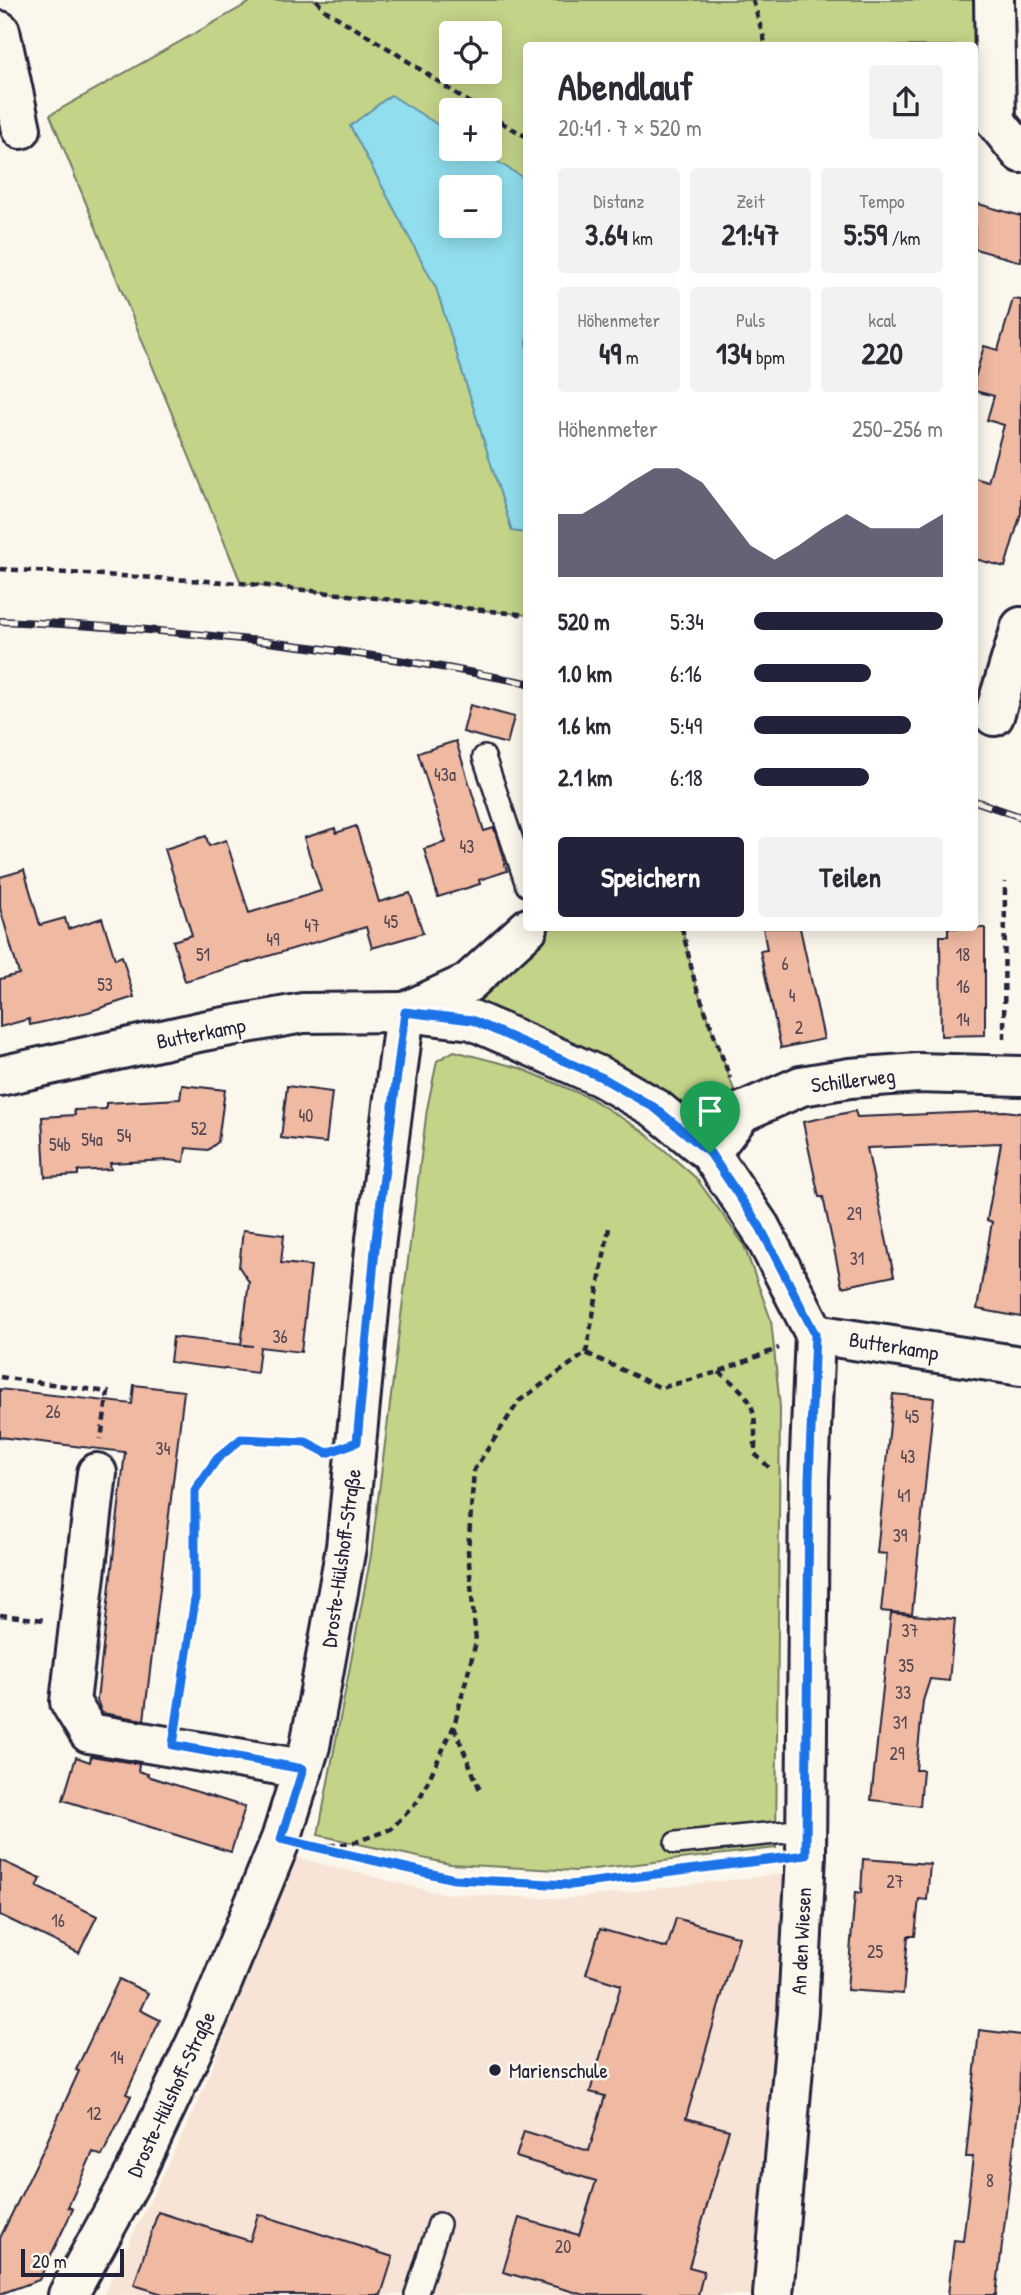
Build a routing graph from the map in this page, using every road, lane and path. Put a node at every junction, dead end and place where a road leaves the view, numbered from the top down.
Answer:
1 (316, 0) edge
2 (753, 0) edge
3 (994, 0) edge
4 (0, 31) edge
5 (765, 42) edge
6 (463, 98) edge
7 (502, 123) edge
8 (985, 128) edge
9 (21, 129) dead end
10 (523, 135) edge
11 (1021, 153) edge
12 (0, 569) edge
13 (523, 615) edge
14 (1021, 627) edge
15 (994, 716) dead end
16 (484, 757) dead end
17 (523, 874) edge
18 (1005, 882) dead end
19 (525, 931) edge
20 (683, 931) edge
21 (405, 1012) junction
22 (0, 1076) edge
23 (1013, 1076) edge
24 (742, 1112) junction
25 (710, 1153) junction
26 (609, 1228) dead end
27 (815, 1334) junction
28 (586, 1353) junction
29 (762, 1354) dead end
30 (1021, 1366) edge
31 (718, 1372) junction
32 (0, 1377) edge
33 (357, 1442) junction
34 (97, 1473) joint
35 (809, 1479) junction
36 (454, 1726) junction
37 (173, 1745) junction
38 (303, 1769) junction
39 (481, 1790) dead end
40 (806, 1830) junction
41 (299, 1843) junction
42 (676, 1843) dead end
43 (685, 1870) dead end
44 (439, 2224) dead end
45 (68, 2295) edge
46 (416, 2295) edge
47 (773, 2295) edge

1 - 6 path
2 - 5 path
3 - 8 street
4 - 9 street
7 - 10 path
8 - 11 street
12 - 13 path
14 - 15 street
16 - 17 lane
18 - 23 path
19 - 21 street, Butterkamp
20 - 24 path
21 - 22 street, Butterkamp
21 - 25 street, Butterkamp
21 - 33 street, Droste-Hülshoff-Straße
23 - 24 street, Schillerweg
24 - 25 street, Schillerweg
25 - 27 street, Butterkamp
26 - 28 path
27 - 30 street, Butterkamp
27 - 35 street, An den Wiesen
28 - 31 path
28 - 36 path
29 - 31 path
31 - 35 path
32 - 34 path
33 - 37 path
33 - 38 street, Droste-Hülshoff-Straße
34 - 37 street
35 - 40 street, An den Wiesen
36 - 39 path
36 - 41 path
37 - 38 street
38 - 41 street, Droste-Hülshoff-Straße
40 - 42 lane
40 - 47 street, An den Wiesen
41 - 43 path
41 - 45 street, Droste-Hülshoff-Straße
44 - 46 lane

